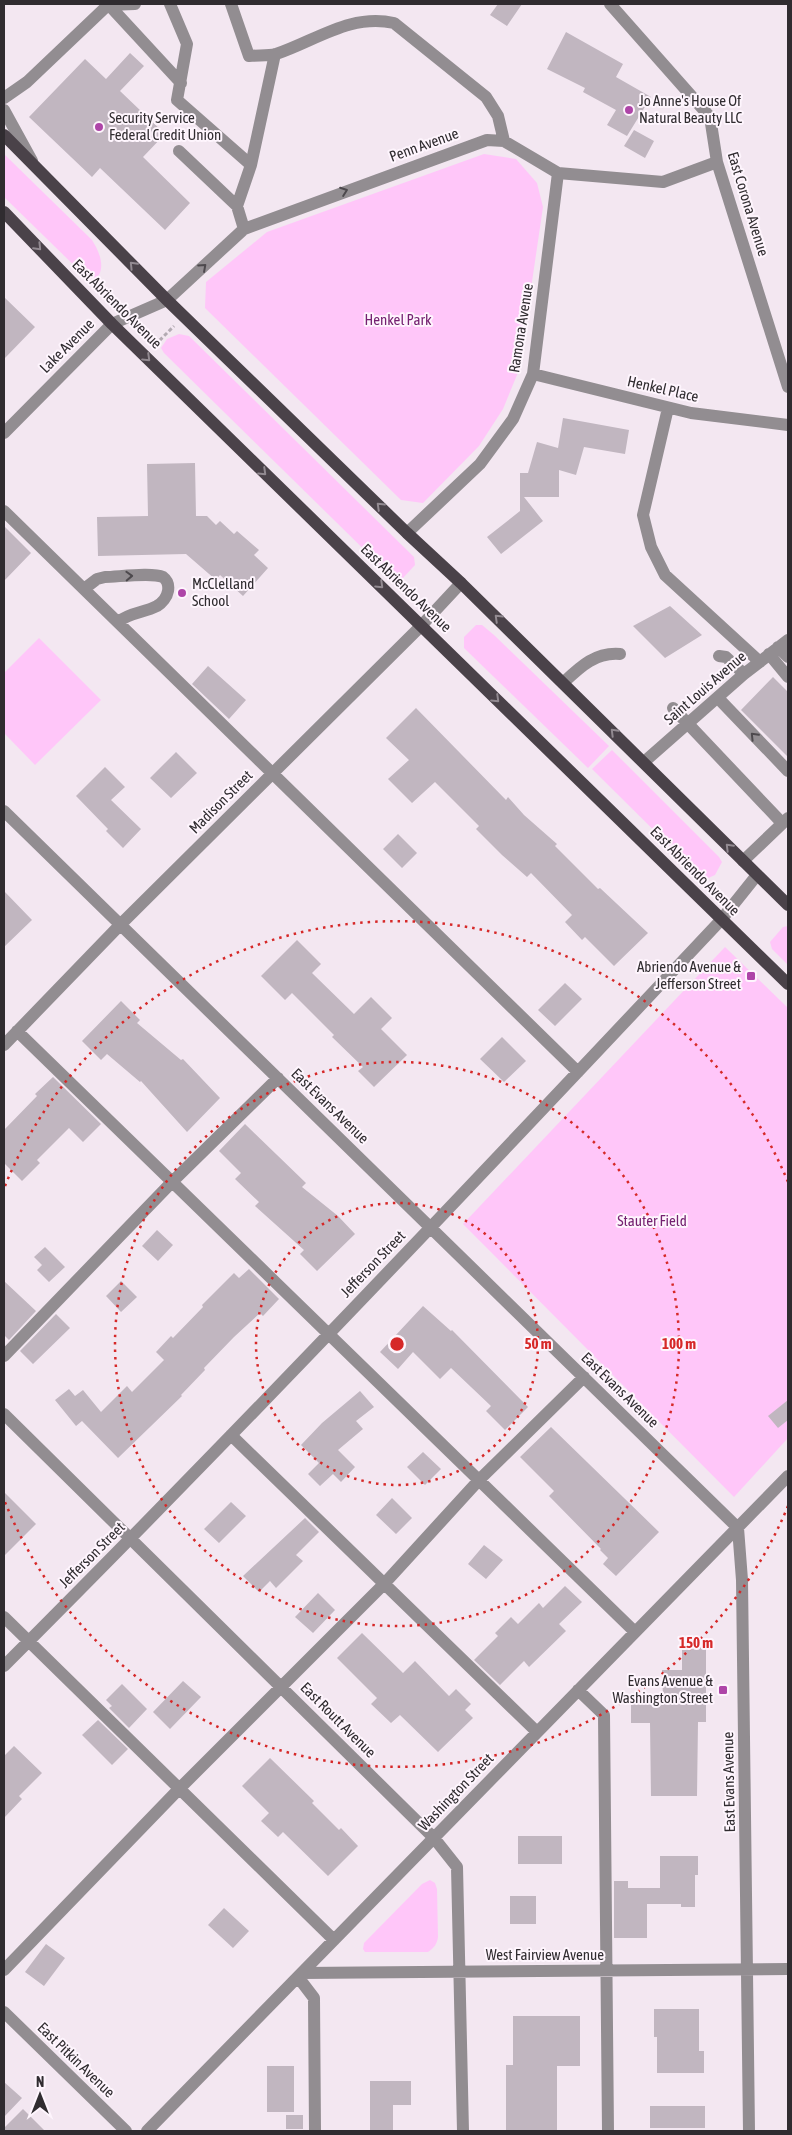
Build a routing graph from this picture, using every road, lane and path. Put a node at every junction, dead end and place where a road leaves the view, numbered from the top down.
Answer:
1 (108, 4) edge
2 (135, 4) edge
3 (170, 4) edge
4 (231, 4) edge
5 (610, 4) edge
6 (275, 54) junction
7 (180, 83) junction
8 (4, 98) edge
9 (4, 110) edge
10 (4, 135) edge
11 (504, 142) junction
12 (179, 151) dead end
13 (716, 162) junction
14 (33, 163) junction
15 (251, 165) junction
16 (558, 173) junction
17 (237, 206) junction
18 (4, 212) edge
19 (244, 229) junction
20 (167, 300) junction
21 (112, 324) junction
22 (177, 324) dead end
23 (155, 345) dead end
24 (533, 374) junction
25 (788, 387) edge
26 (668, 408) junction
27 (788, 425) edge
28 (4, 433) edge
29 (4, 511) edge
30 (407, 533) junction
31 (461, 583) junction
32 (84, 589) junction
33 (118, 622) junction
34 (421, 626) junction
35 (774, 651) edge
36 (620, 654) dead end
37 (718, 656) dead end
38 (788, 657) edge
39 (744, 674) junction
40 (788, 677) edge
41 (564, 682) junction
42 (718, 698) junction
43 (673, 708) dead end
44 (687, 724) junction
45 (644, 762) junction
46 (788, 771) edge
47 (273, 774) junction
48 (4, 811) edge
49 (785, 821) edge
50 (743, 861) junction
51 (756, 875) junction
52 (788, 905) edge
53 (722, 920) junction
54 (120, 925) junction
55 (788, 984) edge
56 (17, 1031) junction
57 (4, 1045) edge
58 (578, 1072) junction
59 (278, 1078) junction
60 (172, 1182) junction
61 (431, 1227) junction
62 (328, 1334) junction
63 (4, 1356) edge
64 (584, 1377) junction
65 (4, 1414) edge
66 (231, 1435) junction
67 (788, 1476) edge
68 (479, 1480) junction
69 (738, 1528) junction
70 (131, 1538) junction
71 (384, 1584) junction
72 (4, 1618) edge
73 (635, 1632) junction
74 (28, 1641) junction
75 (4, 1666) edge
76 (281, 1687) junction
77 (578, 1690) junction
78 (537, 1732) junction
79 (179, 1789) junction
80 (434, 1838) junction
81 (334, 1940) junction
82 (788, 1969) edge
83 (4, 1970) edge
84 (747, 1970) junction
85 (607, 1971) junction
86 (460, 1972) junction
87 (300, 1975) junction
88 (4, 2012) edge
89 (126, 2131) edge
90 (147, 2131) edge
91 (315, 2131) edge
92 (463, 2131) edge
93 (608, 2131) edge
94 (749, 2131) edge

1 - 2 street
1 - 7 street
1 - 8 street
3 - 7 street
4 - 6 street
5 - 13 street, East Corona Avenue
6 - 11 street
6 - 15 street
7 - 15 street
9 - 14 street
10 - 14 main road
11 - 16 street
19 -> 11 street, Penn Avenue
12 - 17 street
13 - 16 street
13 - 25 street, East Corona Avenue
20 -> 14 main road
15 - 17 street
16 - 24 street, Ramona Avenue
17 - 19 street
18 -> 21 main road, East Abriendo Avenue
20 -> 19 street, Penn Avenue
20 - 21 street, Lake Avenue
30 -> 20 main road
21 - 28 street, Lake Avenue
21 -> 34 main road, East Abriendo Avenue
22 - 23 path
24 - 26 street, Henkel Place
24 - 30 street, Ramona Avenue
26 - 27 street, Henkel Place
26 - 35 street
29 - 32 street
30 - 31 main road
31 - 34 street, Madison Street
41 -> 31 main road
32 - 33 street
32 -> 33 street
33 - 47 street
34 - 47 street, Madison Street
34 -> 53 main road, East Abriendo Avenue
35 - 38 street
35 - 39 street, Saint Louis Avenue
35 - 40 street
36 - 41 street
37 - 39 street
39 - 42 street, Saint Louis Avenue
45 -> 41 main road
42 - 44 street, Saint Louis Avenue
46 -> 42 street
43 - 44 street
44 - 45 street, Saint Louis Avenue
44 - 49 street
50 -> 45 main road
47 - 54 street, Madison Street
47 - 58 street
48 - 54 street, East Evans Avenue
49 - 50 street
50 - 51 main road
51 - 52 main road
51 - 53 street, Jefferson Street
53 - 55 main road, East Abriendo Avenue
53 - 58 street, Jefferson Street
54 - 56 street, Madison Street
54 - 59 street, East Evans Avenue
56 - 57 street, Madison Street
56 - 60 street
58 - 61 street, Jefferson Street
59 - 60 street
59 - 61 street, East Evans Avenue
60 - 62 street
60 - 63 street
61 - 62 street, Jefferson Street
61 - 64 street, East Evans Avenue
62 - 66 street, Jefferson Street
62 - 68 street
64 - 68 street
64 - 69 street, East Evans Avenue
65 - 70 street, East Routt Avenue
66 - 70 street, Jefferson Street
66 - 71 street
67 - 69 street, Washington Street
68 - 71 street
68 - 73 street
69 - 73 street, Washington Street
69 - 84 street, East Evans Avenue
70 - 74 street, Jefferson Street
70 - 76 street, East Routt Avenue
71 - 76 street
71 - 78 street
72 - 74 street
73 - 77 street, Washington Street
74 - 75 street, Jefferson Street
74 - 79 street
76 - 79 street
76 - 80 street, East Routt Avenue
77 - 78 street, Washington Street
77 - 85 street
78 - 80 street, Washington Street
79 - 81 street
79 - 83 street
80 - 81 street, Washington Street
80 - 86 street, East Routt Avenue
81 - 87 street, Washington Street
82 - 84 street, West Fairview Avenue
84 - 85 street, West Fairview Avenue
84 - 94 street, East Evans Avenue
85 - 86 street, West Fairview Avenue
85 - 93 street
86 - 87 street, West Fairview Avenue
86 - 92 street, East Routt Avenue
87 - 90 street, Washington Street
87 - 91 street
88 - 89 street, East Pitkin Avenue

